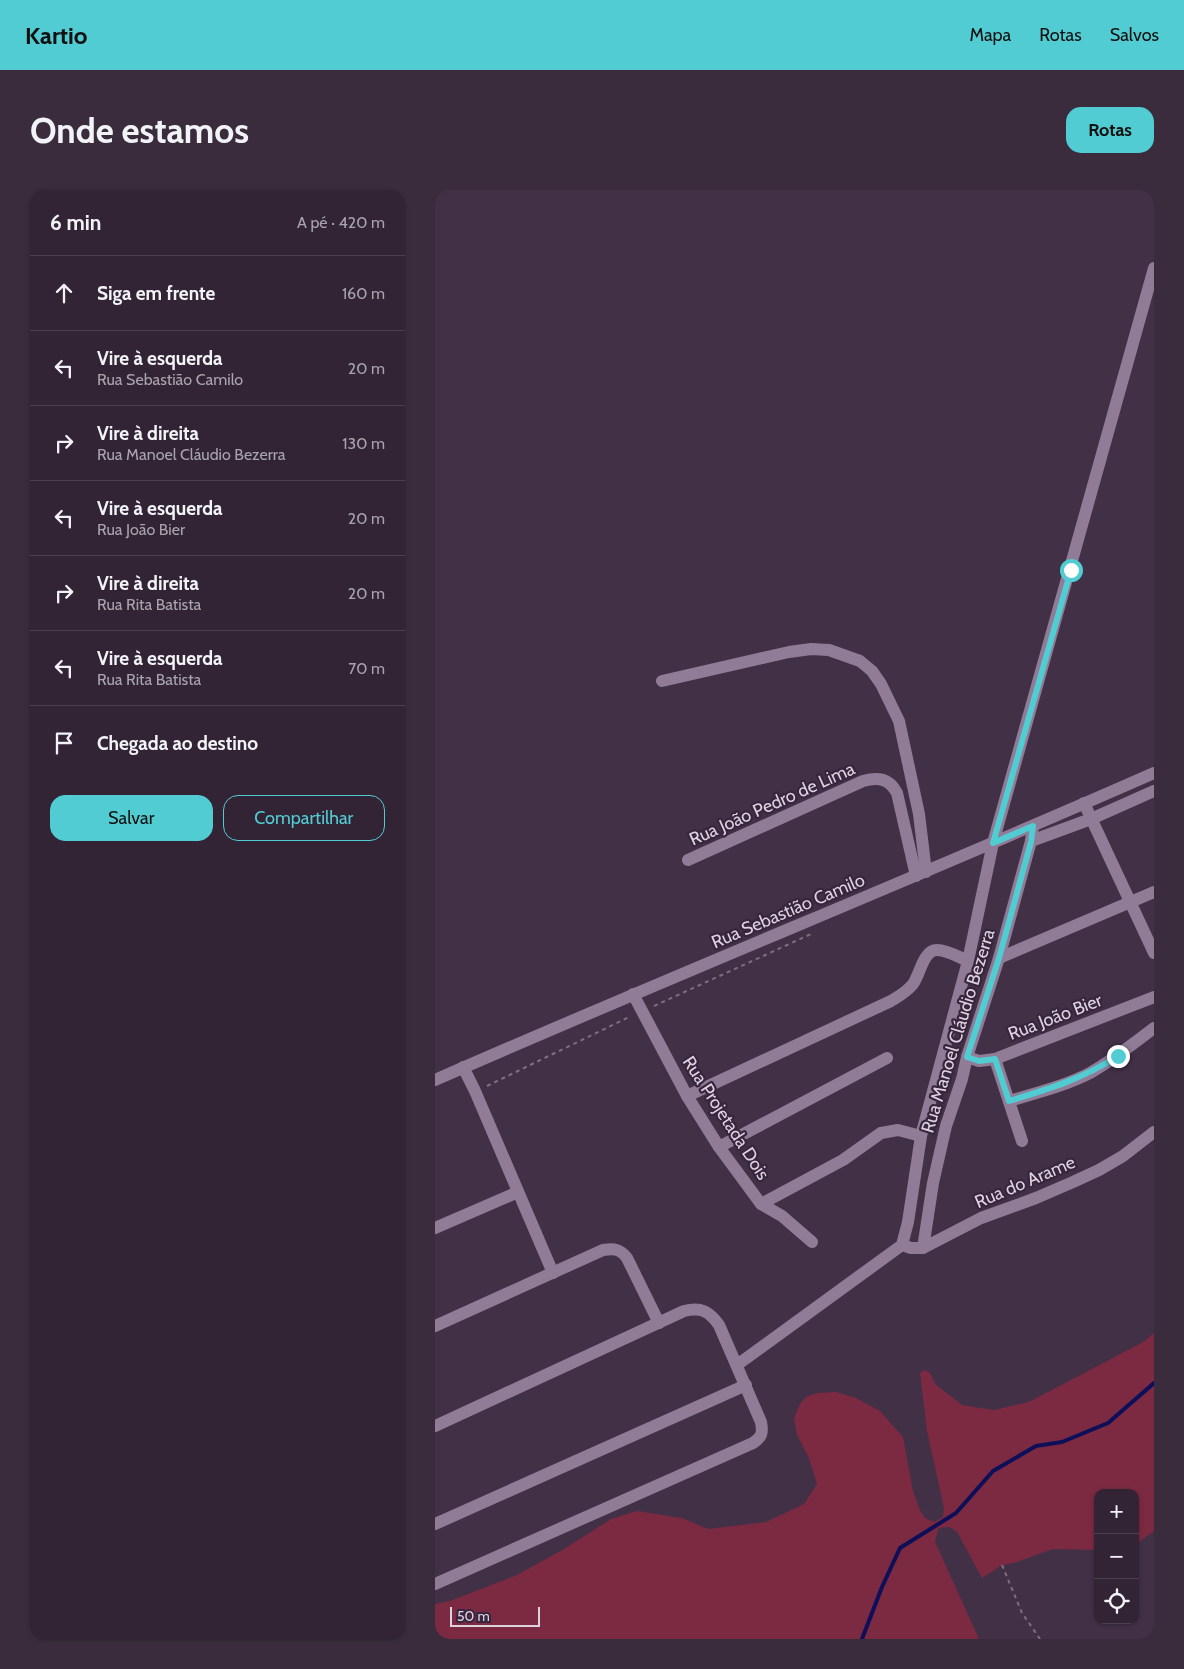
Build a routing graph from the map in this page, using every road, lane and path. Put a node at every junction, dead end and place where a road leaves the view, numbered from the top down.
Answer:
1 (1154, 268) edge
2 (662, 681) dead end
3 (1154, 773) edge
4 (1154, 791) edge
5 (1085, 803) junction
6 (1091, 819) junction
7 (1033, 826) junction
8 (1031, 842) junction
9 (993, 843) junction
10 (688, 860) dead end
11 (921, 874) junction
12 (1154, 892) edge
13 (1132, 902) junction
14 (812, 934) dead end
15 (1154, 953) edge
16 (999, 958) junction
17 (967, 961) junction
18 (633, 994) junction
19 (1154, 997) edge
20 (641, 1011) junction
21 (1154, 1028) edge
22 (967, 1057) junction
23 (887, 1058) dead end
24 (995, 1059) junction
25 (463, 1067) junction
26 (435, 1080) edge
27 (475, 1091) junction
28 (687, 1096) junction
29 (1009, 1101) junction
30 (1154, 1132) edge
31 (921, 1136) junction
32 (1022, 1140) dead end
33 (719, 1147) junction
34 (518, 1192) junction
35 (761, 1204) junction
36 (435, 1228) edge
37 (812, 1242) dead end
38 (902, 1245) junction
39 (923, 1248) junction
40 (553, 1273) junction
41 (659, 1323) junction
42 (435, 1326) edge
43 (737, 1365) junction
44 (746, 1385) junction
45 (435, 1426) edge
46 (435, 1524) edge
47 (1002, 1565) dead end
48 (435, 1584) edge
49 (1040, 1639) edge

1 - 9 street
2 - 11 street
3 - 5 street, Rua Sebastião Camilo
4 - 6 street
5 - 6 street
5 - 7 street, Rua Sebastião Camilo
6 - 8 street
6 - 13 street
7 - 8 street, Rua Manoel Cláudio Bezerra
7 - 9 street, Rua Sebastião Camilo
8 - 16 street, Rua Manoel Cláudio Bezerra
9 - 11 street, Rua Sebastião Camilo
9 - 17 street
10 - 11 street, Rua João Pedro de Lima
11 - 18 street, Rua Sebastião Camilo
12 - 13 street
13 - 15 street
13 - 16 street
14 - 20 path
16 - 22 street, Rua Manoel Cláudio Bezerra
17 - 28 street
17 - 31 street
18 - 20 street, Rua Projetada Dois
18 - 25 street, Rua Sebastião Camilo
19 - 24 street, Rua João Bier
20 - 27 path
20 - 28 street, Rua Projetada Dois
21 - 29 street
22 - 24 street, Rua João Bier
22 - 39 street, Rua Manoel Cláudio Bezerra
23 - 33 street
24 - 29 street
25 - 26 street, Rua Sebastião Camilo
25 - 27 street
27 - 34 street
28 - 33 street, Rua Projetada Dois
29 - 32 street
30 - 39 street, Rua do Arame
31 - 35 street
31 - 38 street
33 - 35 street, Rua Projetada Dois
34 - 36 street
34 - 40 street
35 - 37 street, Rua Projetada Dois
38 - 39 street
38 - 43 street
40 - 41 street
40 - 42 street
41 - 43 street
41 - 45 street
43 - 44 street
44 - 46 street
44 - 48 street
47 - 49 path

